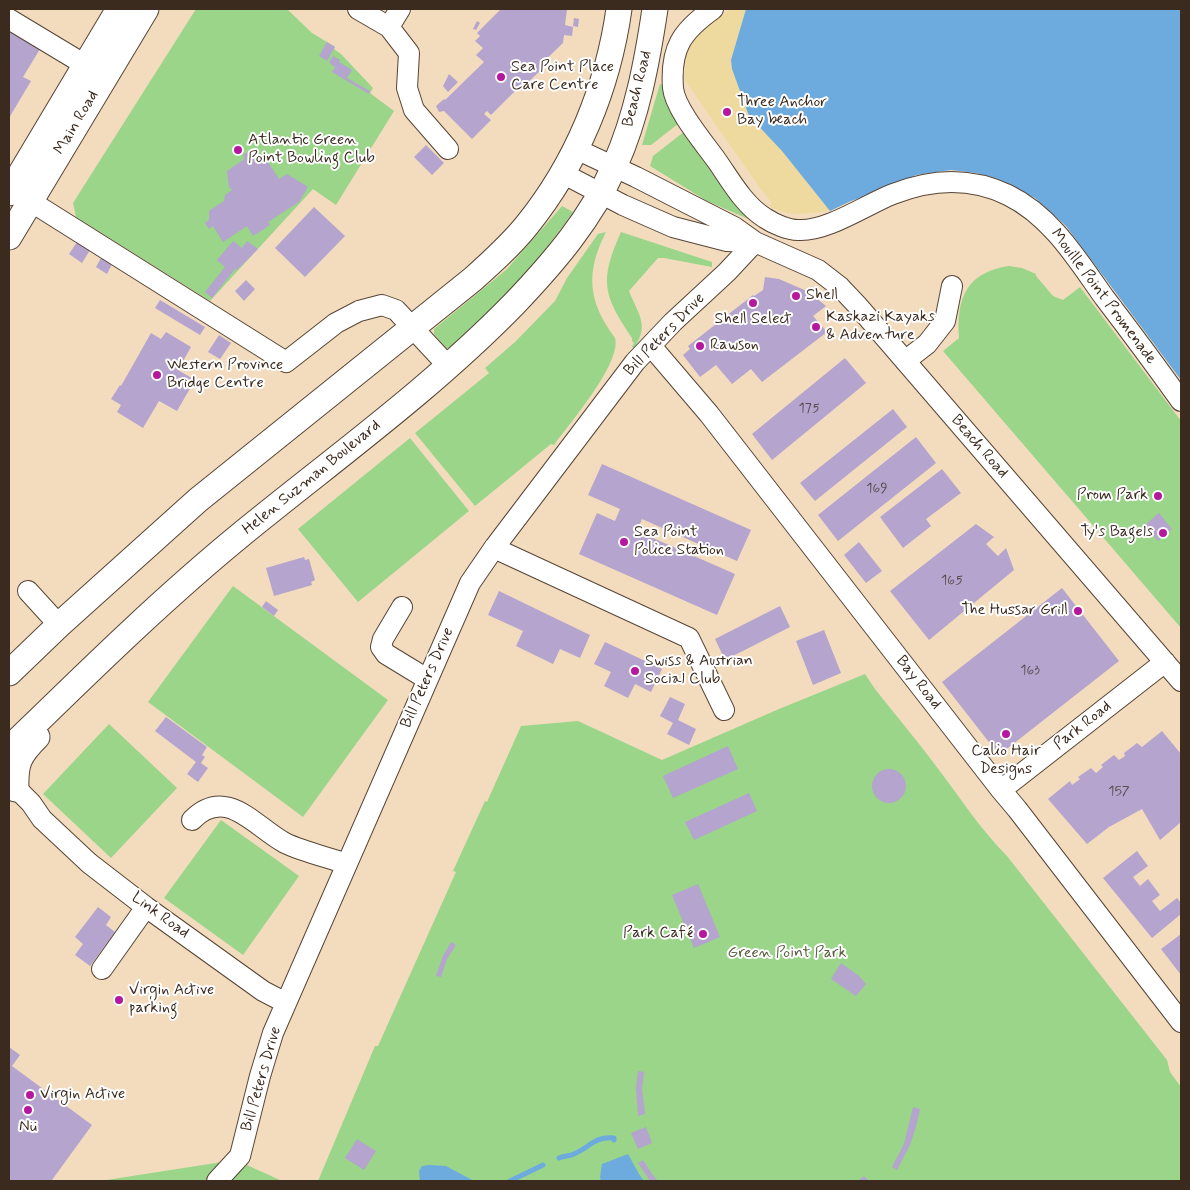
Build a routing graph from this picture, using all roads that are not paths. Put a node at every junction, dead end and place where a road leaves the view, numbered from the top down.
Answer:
1 (119, 9) edge
2 (146, 9) edge
3 (358, 9) edge
4 (400, 9) edge
5 (619, 9) edge
6 (655, 9) edge
7 (713, 9) edge
8 (9, 19) edge
9 (389, 27) junction
10 (95, 71) junction
11 (448, 149) dead end
12 (576, 149) junction
13 (614, 167) junction
14 (562, 173) junction
15 (600, 194) junction
16 (19, 197) edge
17 (9, 236) edge
18 (755, 242) junction
19 (952, 286) dead end
20 (413, 328) junction
21 (651, 346) junction
22 (905, 361) junction
23 (449, 367) junction
24 (1181, 401) edge
25 (494, 548) junction
26 (28, 591) dead end
27 (402, 607) dead end
28 (59, 625) junction
29 (135, 627) junction
30 (1165, 662) junction
31 (9, 673) edge
32 (427, 679) junction
33 (1181, 681) edge
34 (724, 710) dead end
35 (9, 749) edge
36 (11, 788) edge
37 (1001, 790) junction
38 (192, 820) dead end
39 (347, 864) junction
40 (146, 907) junction
41 (102, 969) dead end
42 (286, 1003) junction
43 (1181, 1022) edge
44 (217, 1181) edge

1 - 10 main road, Main Road
2 - 10 main road, Main Road
3 - 9 street
4 - 9 street
5 - 12 main road
6 - 13 main road, Beach Road
7 - 24 street, Mouille Point Promenade
8 - 10 street
9 - 11 street
10 - 16 main road, Main Road
12 - 13 street, Beach Road
12 - 14 main road
13 - 15 main road, Beach Road
13 - 18 street, Beach Road
14 - 15 street, Beach Road
14 - 20 main road
15 - 18 street, Beach Road
15 - 23 main road, Helen Suzman Boulevard
16 - 17 main road, Main Road
16 - 20 street
18 - 21 street, Bill Peters Drive
18 - 22 street, Beach Road
19 - 22 street
20 - 23 street
20 - 28 main road
21 - 25 street, Bill Peters Drive
21 - 37 street, Bay Road
22 - 30 street, Beach Road
23 - 29 main road, Helen Suzman Boulevard
25 - 32 street, Bill Peters Drive
25 - 34 street
26 - 28 street
27 - 32 street
28 - 31 main road
29 - 35 main road, Helen Suzman Boulevard
29 - 36 main road
30 - 33 street, Beach Road
30 - 37 street, Park Road
32 - 39 street, Bill Peters Drive
36 - 40 street, Link Road
37 - 43 street, Bay Road
38 - 39 street
39 - 42 street, Bill Peters Drive
40 - 41 street
40 - 42 street, Link Road
42 - 44 street, Bill Peters Drive

